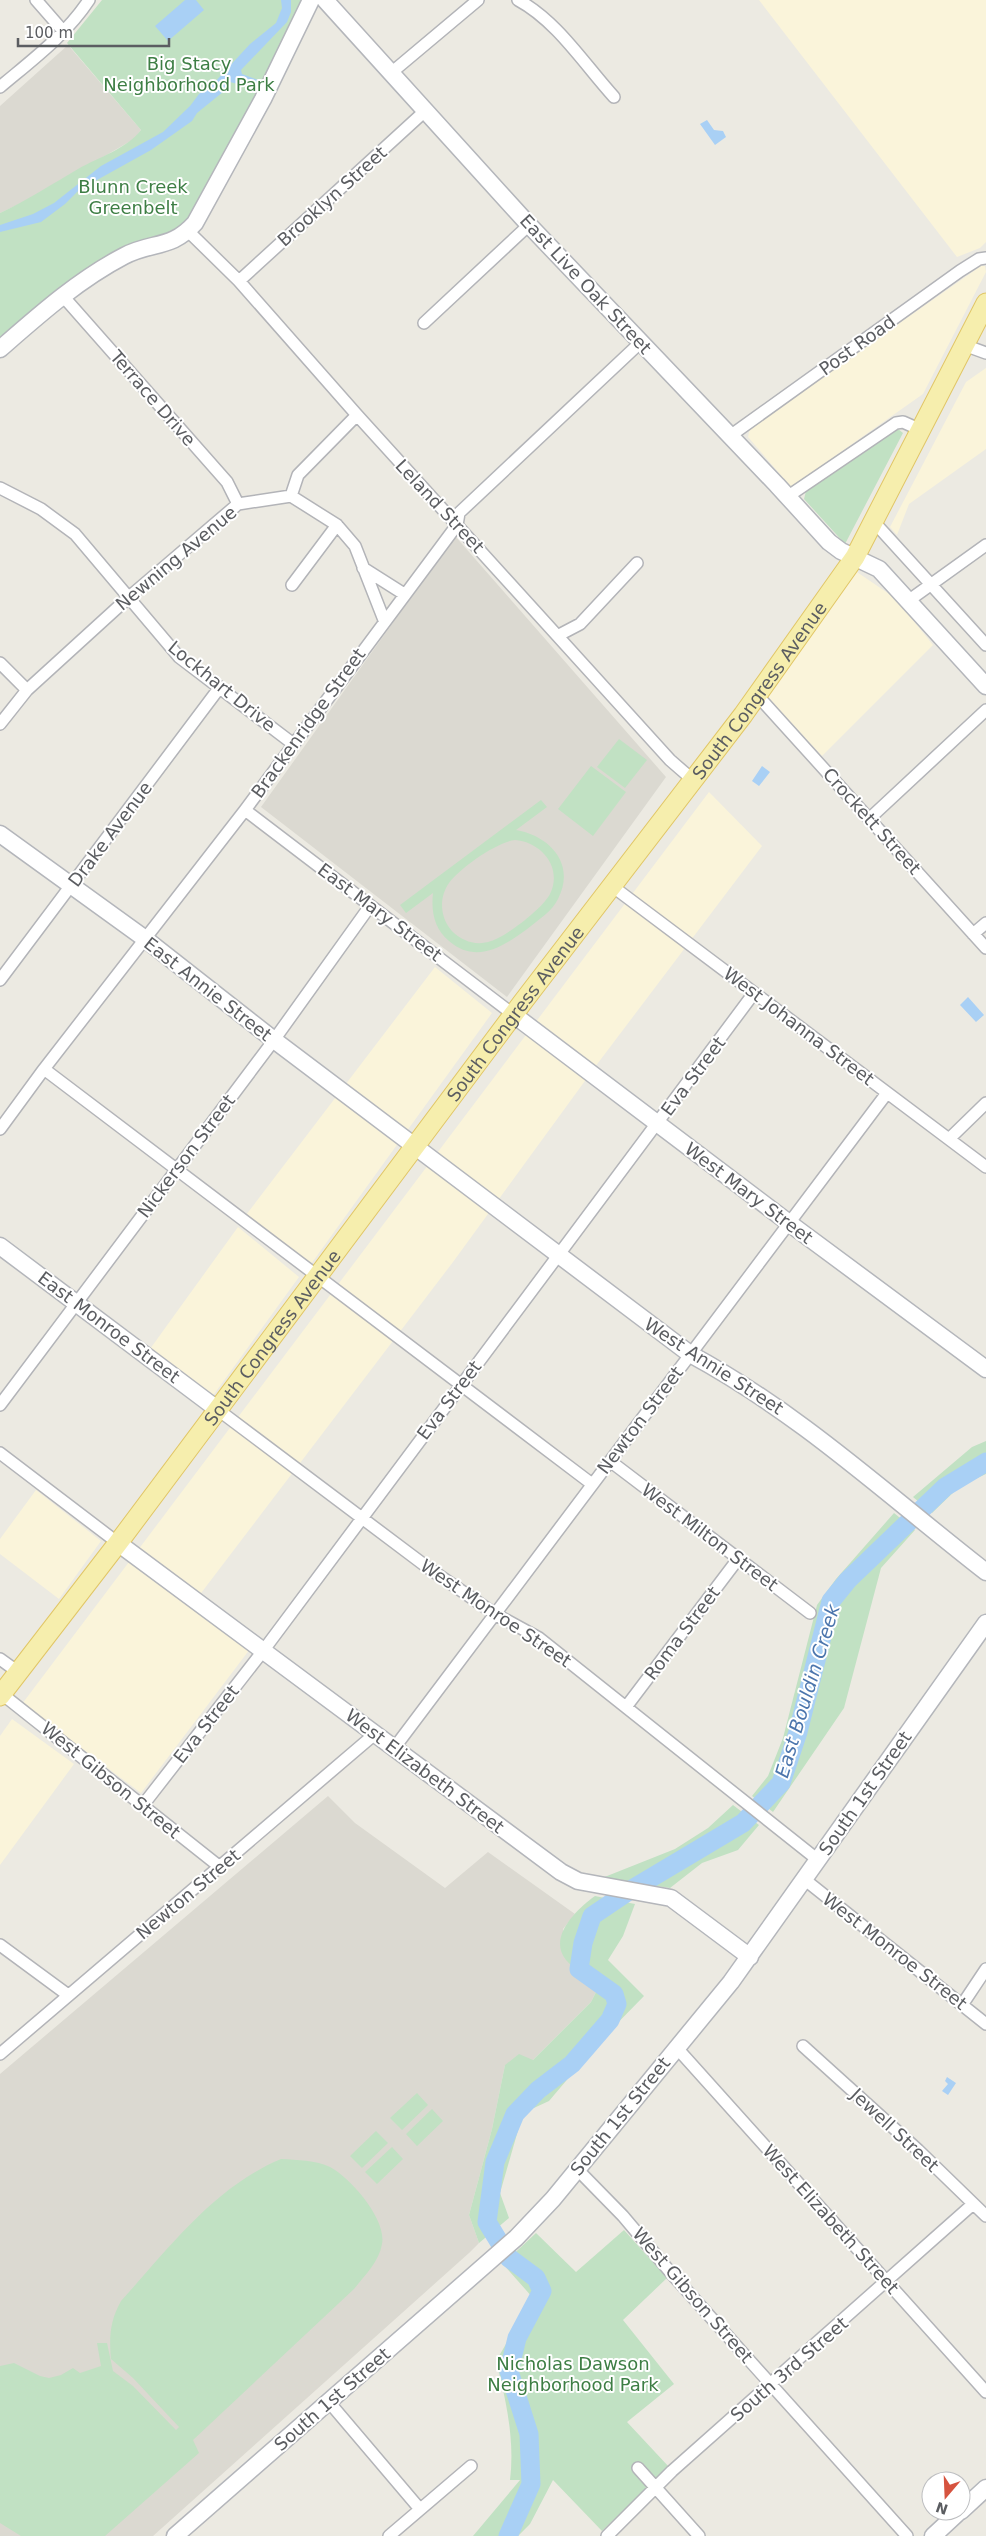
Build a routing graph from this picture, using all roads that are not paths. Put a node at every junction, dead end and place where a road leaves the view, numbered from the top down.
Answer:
1 (36, 0) edge
2 (89, 0) edge
3 (311, 0) edge
4 (325, 0) edge
5 (478, 0) edge
6 (518, 0) edge
7 (64, 32) junction
8 (391, 73) junction
9 (0, 87) edge
10 (614, 97) dead end
11 (425, 111) junction
12 (529, 225) junction
13 (188, 232) junction
14 (986, 258) edge
15 (239, 281) junction
16 (62, 295) junction
17 (986, 303) edge
18 (424, 323) dead end
19 (641, 342) junction
20 (964, 345) junction
21 (0, 349) edge
22 (986, 353) edge
23 (357, 415) junction
24 (920, 430) junction
25 (730, 436) junction
26 (0, 488) edge
27 (291, 496) junction
28 (787, 497) junction
29 (238, 504) junction
30 (874, 522) junction
31 (337, 525) junction
32 (456, 525) junction
33 (986, 545) edge
34 (855, 557) junction
35 (637, 563) dead end
36 (363, 568) junction
37 (930, 584) junction
38 (292, 585) dead end
39 (404, 594) junction
40 (128, 598) junction
41 (908, 601) junction
42 (384, 620) junction
43 (559, 635) junction
44 (986, 645) edge
45 (0, 663) edge
46 (986, 686) edge
47 (220, 688) junction
48 (27, 690) junction
49 (757, 695) junction
50 (986, 710) edge
51 (0, 724) edge
52 (292, 743) junction
53 (693, 780) junction
54 (245, 810) junction
55 (869, 819) junction
56 (0, 834) edge
57 (71, 886) junction
58 (612, 886) junction
59 (370, 906) junction
60 (986, 923) edge
61 (973, 934) junction
62 (144, 938) junction
63 (986, 948) edge
64 (0, 980) edge
65 (754, 993) junction
66 (514, 1015) junction
67 (274, 1040) junction
68 (44, 1069) junction
69 (887, 1092) junction
70 (986, 1103) edge
71 (658, 1123) junction
72 (0, 1129) edge
73 (949, 1139) junction
74 (414, 1146) junction
75 (986, 1167) edge
76 (177, 1170) junction
77 (788, 1223) junction
78 (0, 1246) edge
79 (558, 1255) junction
80 (317, 1276) junction
81 (75, 1303) junction
82 (690, 1354) junction
83 (986, 1369) edge
84 (460, 1385) junction
85 (0, 1405) edge
86 (217, 1409) junction
87 (0, 1453) edge
88 (610, 1461) junction
89 (592, 1484) junction
90 (361, 1518) junction
91 (118, 1543) junction
92 (738, 1559) junction
93 (986, 1572) edge
94 (810, 1613) dead end
95 (495, 1614) junction
96 (986, 1623) edge
97 (263, 1651) junction
98 (0, 1659) edge
99 (18, 1672) junction
100 (1, 1695) edge
101 (626, 1707) junction
102 (376, 1734) junction
103 (395, 1748) junction
104 (143, 1805) junction
105 (818, 1860) junction
106 (220, 1867) junction
107 (804, 1879) junction
108 (0, 1945) edge
109 (750, 1957) junction
110 (986, 1970) edge
111 (68, 1995) junction
112 (962, 2005) junction
113 (986, 2024) edge
114 (803, 2046) dead end
115 (676, 2047) junction
116 (0, 2054) edge
117 (577, 2169) junction
118 (973, 2204) junction
119 (986, 2216) edge
120 (887, 2282) junction
121 (772, 2384) junction
122 (986, 2392) edge
123 (329, 2402) junction
124 (471, 2466) dead end
125 (638, 2468) dead end
126 (655, 2488) junction
127 (986, 2488) edge
128 (971, 2502) edge
129 (419, 2508) junction
130 (950, 2521) edge
131 (175, 2536) edge
132 (388, 2536) edge
133 (607, 2536) edge
134 (699, 2536) edge
135 (907, 2536) edge
136 (933, 2536) edge

1 - 7 street
2 - 7 street
3 - 13 street
4 - 8 street, East Live Oak Street
5 - 8 street
6 - 10 street
7 - 9 street
8 - 11 street, East Live Oak Street
11 - 12 street, East Live Oak Street
11 - 15 street, Brooklyn Street
12 - 18 street
12 - 19 street, East Live Oak Street
13 - 15 street, Leland Street
13 - 16 street
14 - 25 street, Post Road
15 - 23 street, Leland Street
16 - 21 street
16 - 29 street, Terrace Drive
17 - 20 main road, South Congress Avenue
19 - 25 street, East Live Oak Street
19 - 32 street, Brackenridge Street
20 - 22 street
20 - 24 main road, South Congress Avenue
23 - 27 street
23 - 32 street, Leland Street
24 - 28 street
24 - 30 main road, South Congress Avenue
25 - 28 street, East Live Oak Street
26 - 40 street, Lockhart Drive
27 - 29 street, Newning Avenue
27 - 31 street
28 - 34 street, East Live Oak Street
29 - 40 street, Newning Avenue
30 - 34 main road, South Congress Avenue
30 - 37 street
31 - 36 street
31 - 38 street
32 - 39 street, Brackenridge Street
32 - 43 street, Leland Street
33 - 37 street
34 - 41 street, East Live Oak Street
34 - 49 main road, South Congress Avenue
35 - 43 street
36 - 39 street
36 - 42 street
37 - 41 street
37 - 44 street
39 - 42 street, Brackenridge Street
40 - 47 street, Lockhart Drive
40 - 48 street, Newning Avenue
41 - 46 street, East Live Oak Street
42 - 52 street, Brackenridge Street
43 - 53 street, Leland Street
45 - 48 street
47 - 52 street, Lockhart Drive
47 - 57 street, Drake Avenue
48 - 51 street, Newning Avenue
49 - 53 main road, South Congress Avenue
49 - 55 street, Crockett Street
50 - 55 street
52 - 54 street, Brackenridge Street
53 - 58 main road, South Congress Avenue
54 - 59 street, East Mary Street
54 - 62 street, Brackenridge Street
55 - 61 street, Crockett Street
56 - 57 street, East Annie Street
57 - 62 street, East Annie Street
57 - 64 street, Drake Avenue
58 - 65 street, West Johanna Street
58 - 66 main road, South Congress Avenue
59 - 66 street, East Mary Street
59 - 67 street, Nickerson Street
60 - 61 street
61 - 63 street, Crockett Street
62 - 67 street, East Annie Street
62 - 68 street, Brackenridge Street
65 - 69 street, West Johanna Street
65 - 71 street, Eva Street
66 - 71 street, West Mary Street
66 - 74 main road, South Congress Avenue
67 - 74 street, East Annie Street
67 - 76 street, Nickerson Street
68 - 72 street, Brackenridge Street
68 - 76 street
69 - 73 street, West Johanna Street
69 - 77 street, Newton Street
70 - 73 street
71 - 77 street, West Mary Street
71 - 79 street, Eva Street
73 - 75 street, West Johanna Street
74 - 79 street, West Annie Street
74 - 80 main road, South Congress Avenue
76 - 80 street
76 - 81 street, Nickerson Street
77 - 82 street, Newton Street
77 - 83 street, West Mary Street
78 - 81 street, East Monroe Street
79 - 82 street, West Annie Street
79 - 84 street, Eva Street
80 - 84 street
80 - 86 main road, South Congress Avenue
81 - 85 street, Nickerson Street
81 - 86 street, East Monroe Street
82 - 88 street, Newton Street
82 - 93 street, West Annie Street
84 - 89 street
84 - 90 street, Eva Street
86 - 90 street, West Monroe Street
86 - 91 main road, South Congress Avenue
87 - 91 street
88 - 89 street, Newton Street
88 - 92 street, West Milton Street
89 - 95 street, Newton Street
90 - 95 street, West Monroe Street
90 - 97 street, Eva Street
91 - 97 street, West Elizabeth Street
91 - 99 main road, South Congress Avenue
92 - 94 street, West Milton Street
92 - 101 street, Roma Street
95 - 101 street, West Monroe Street
95 - 103 street, Newton Street
96 - 105 street, South 1st Street
97 - 102 street, West Elizabeth Street
97 - 104 street, Eva Street
98 - 99 street
99 - 100 main road, South Congress Avenue
100 - 104 street, West Gibson Street
101 - 105 street, West Monroe Street
102 - 103 street, West Elizabeth Street
102 - 106 street, Newton Street
103 - 109 street, West Elizabeth Street
104 - 106 street, West Gibson Street
105 - 107 street, South 1st Street
106 - 111 street, Newton Street
107 - 109 street, South 1st Street
107 - 112 street, West Monroe Street
108 - 111 street
109 - 115 street, South 1st Street
110 - 112 street
111 - 116 street, Newton Street
112 - 113 street, West Monroe Street
114 - 118 street, Jewell Street
115 - 117 street, South 1st Street
115 - 120 street, West Elizabeth Street
117 - 121 street, West Gibson Street
117 - 123 street, South 1st Street
118 - 119 street, Jewell Street
118 - 120 street, South 3rd Street
120 - 121 street, South 3rd Street
120 - 122 street, West Elizabeth Street
121 - 126 street, South 3rd Street
121 - 135 street, West Gibson Street
123 - 129 street
123 - 131 street, South 1st Street
124 - 129 street
125 - 126 street
126 - 133 street, South 3rd Street
126 - 134 street
127 - 128 street
129 - 132 street
130 - 136 street

